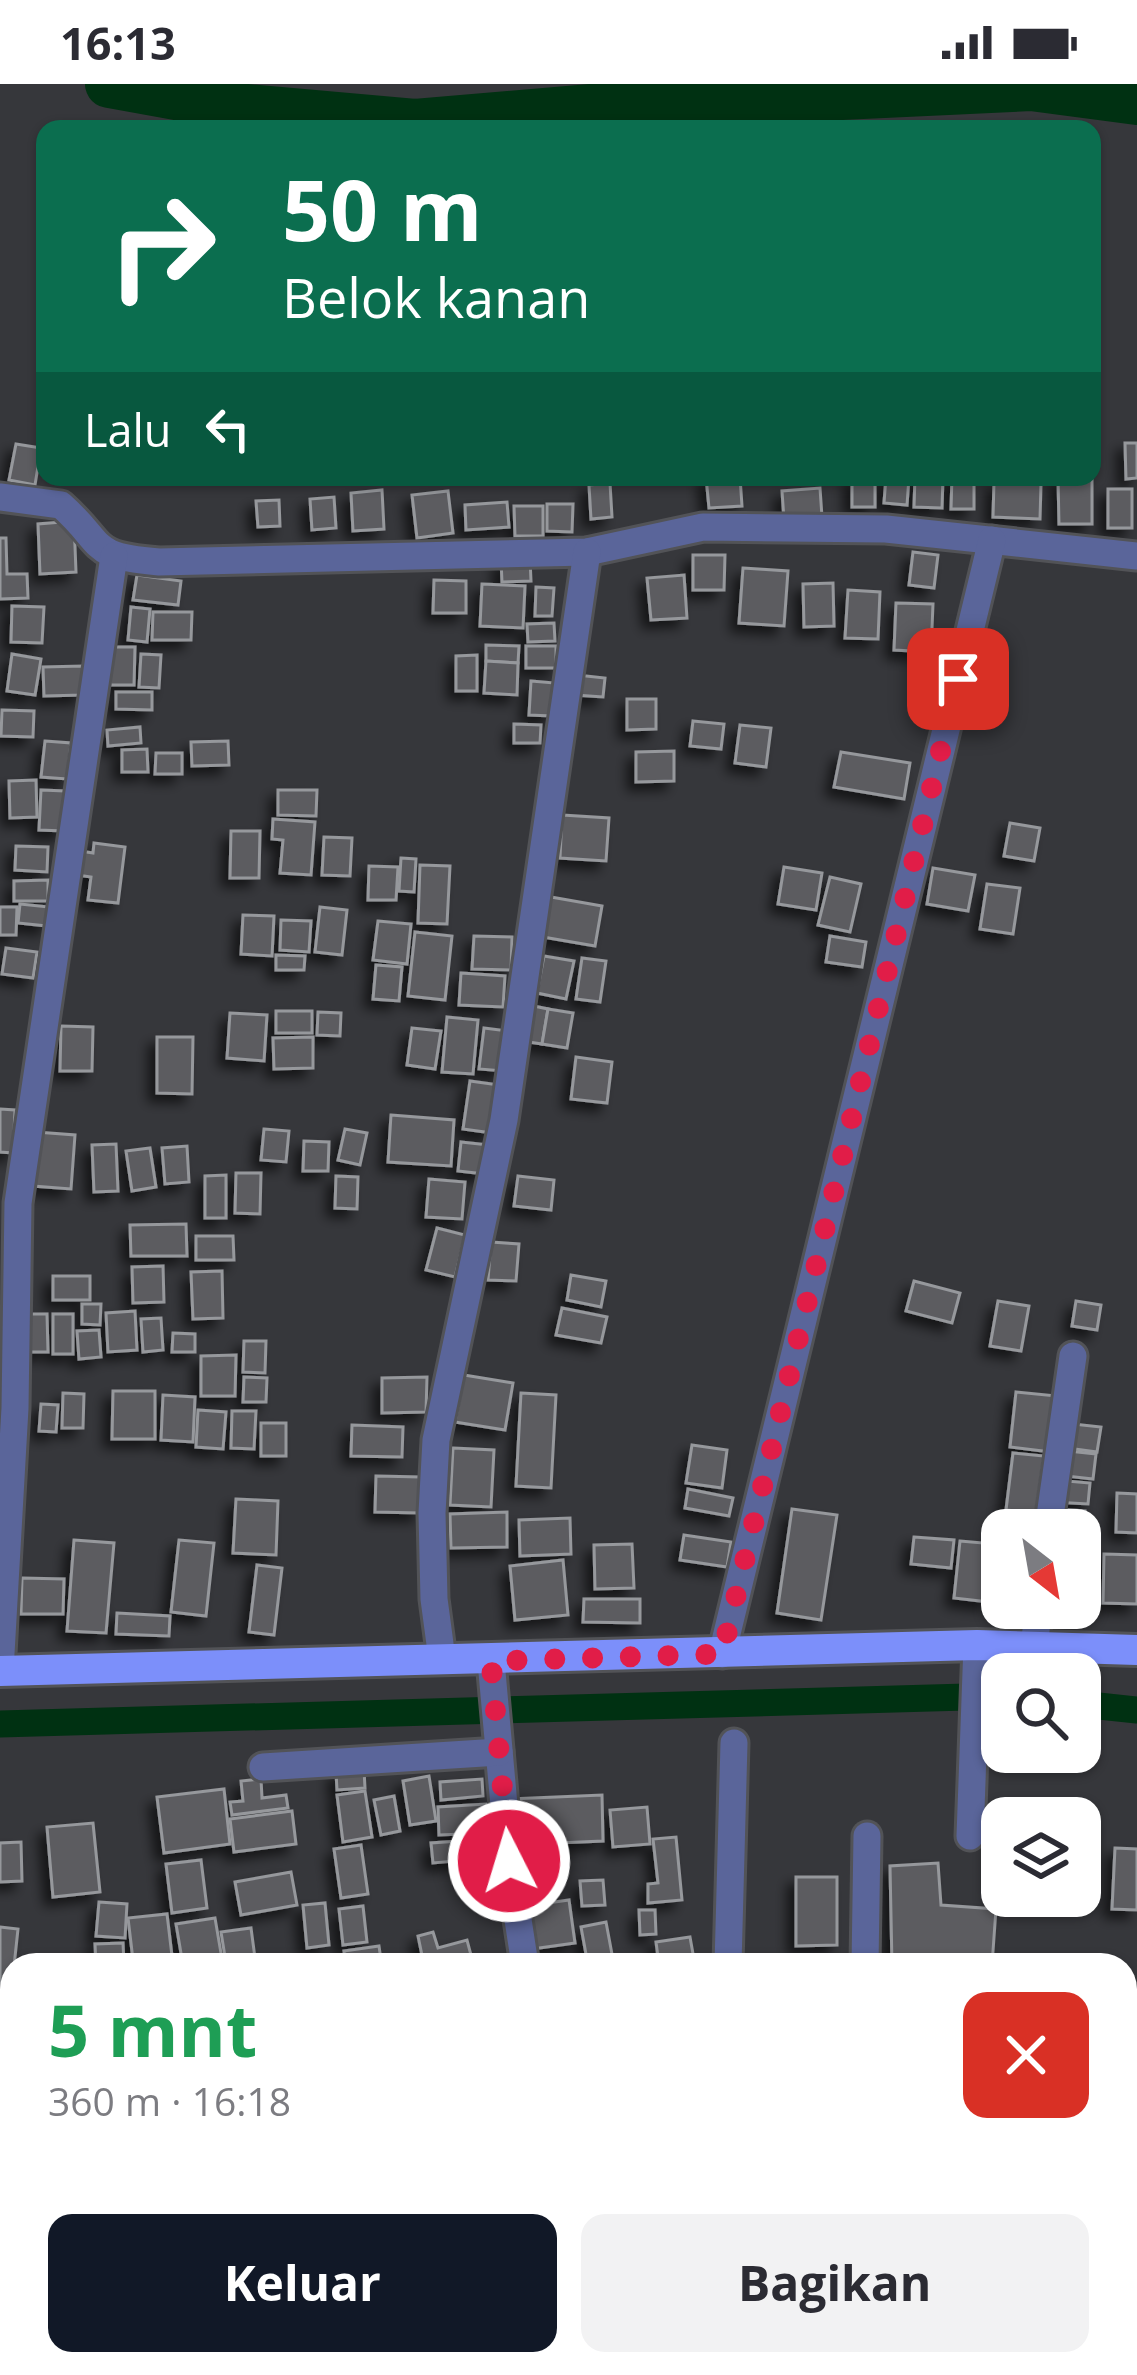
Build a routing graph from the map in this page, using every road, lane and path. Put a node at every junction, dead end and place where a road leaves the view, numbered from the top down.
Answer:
1 (0, 497) edge
2 (992, 540) junction
3 (587, 552) junction
4 (114, 556) junction
5 (1137, 556) edge
6 (1072, 1356) dead end
7 (1051, 1509) edge
8 (1036, 1629) edge
9 (1034, 1645) junction
10 (1137, 1650) edge
11 (722, 1654) junction
12 (976, 1656) junction
13 (442, 1659) junction
14 (0, 1672) edge
15 (492, 1673) junction
16 (734, 1743) dead end
17 (498, 1745) junction
18 (263, 1767) dead end
19 (970, 1836) dead end
20 (867, 1837) dead end
21 (522, 1953) edge
22 (728, 1953) edge
23 (865, 1953) edge

1 - 4 street
2 - 3 street
2 - 5 street
2 - 11 street
3 - 4 street
3 - 13 street
4 - 14 street
6 - 7 street
8 - 9 street
9 - 10 main road
9 - 12 main road
11 - 12 main road
11 - 15 main road
12 - 19 street
13 - 14 main road
13 - 15 main road
15 - 17 street
16 - 22 street
17 - 18 street
17 - 21 street
20 - 23 street

